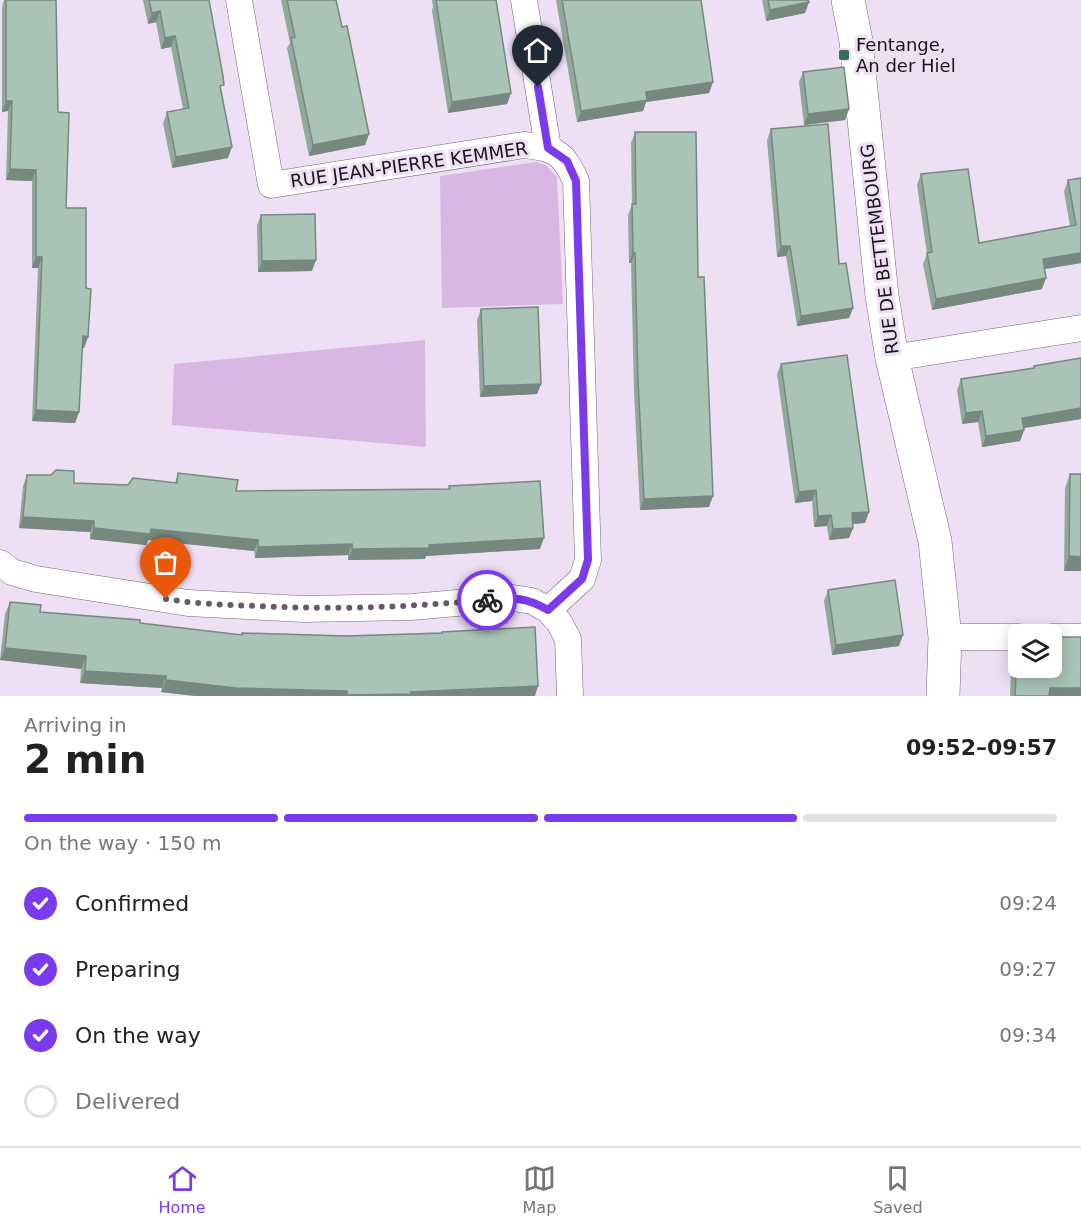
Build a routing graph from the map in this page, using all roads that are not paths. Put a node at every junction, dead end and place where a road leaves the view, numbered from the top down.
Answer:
1 (239, 0) edge
2 (524, 0) edge
3 (848, 0) edge
4 (548, 148) junction
5 (1081, 328) edge
6 (892, 358) junction
7 (0, 563) edge
8 (548, 610) junction
9 (945, 637) junction
10 (1008, 637) edge
11 (1062, 637) edge
12 (1081, 637) edge
13 (570, 696) edge
14 (943, 696) edge

1 - 4 street, RUE JEAN-PIERRE KEMMER
2 - 4 street, RUE JEAN-PIERRE KEMMER
3 - 6 main road, RUE DE BETTEMBOURG
4 - 8 street, RUE JEAN-PIERRE KEMMER
5 - 6 street
6 - 9 main road, RUE DE BETTEMBOURG
7 - 8 street
8 - 13 street
9 - 10 street
9 - 14 main road, RUE DE BETTEMBOURG
11 - 12 street

